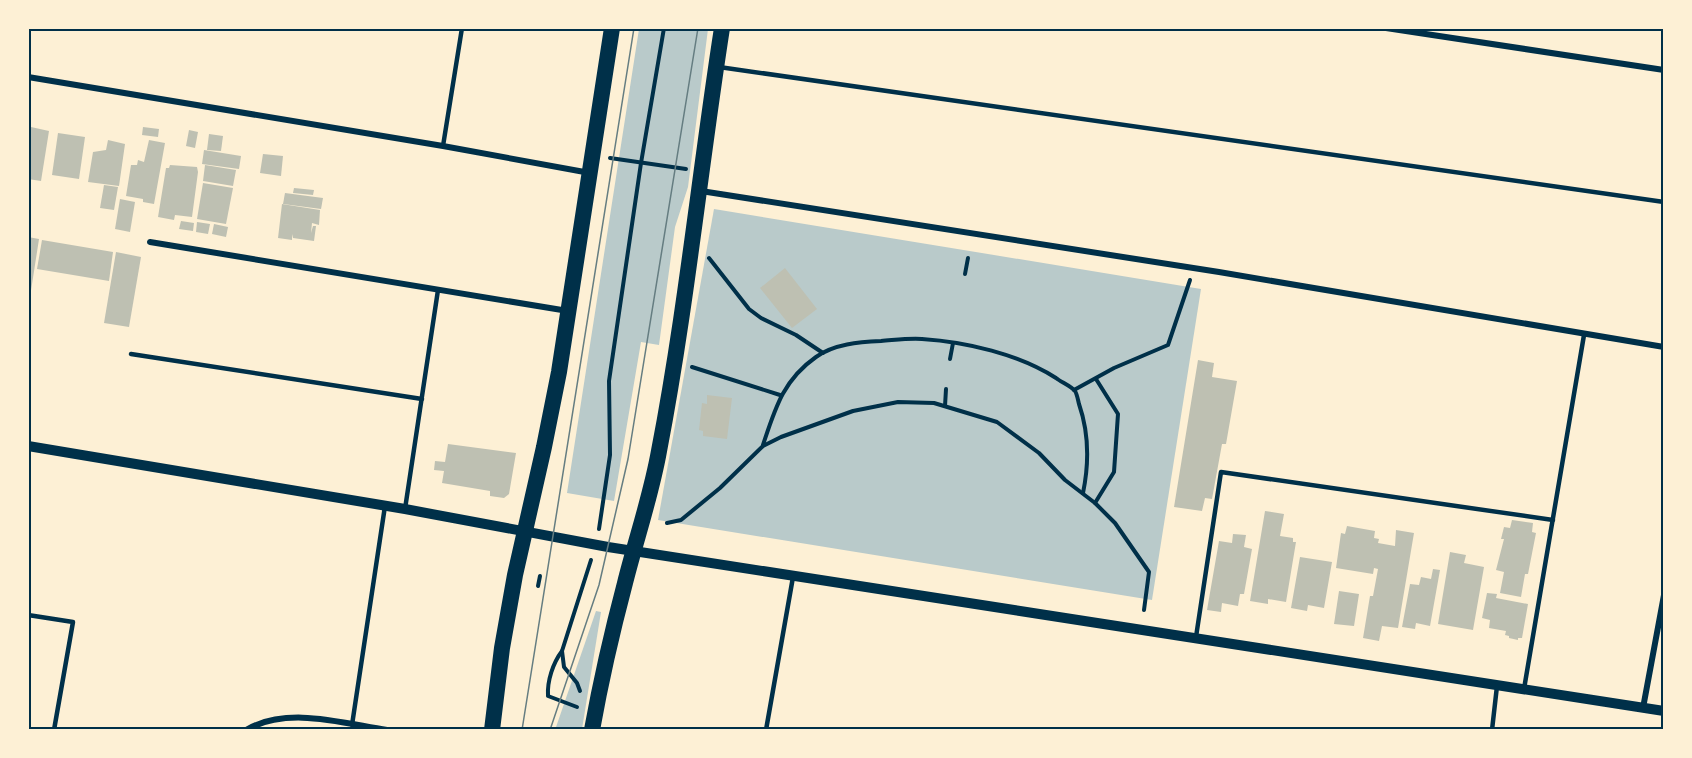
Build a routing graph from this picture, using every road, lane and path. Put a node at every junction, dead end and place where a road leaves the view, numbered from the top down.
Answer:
1 (462, 28) edge
2 (612, 28) edge
3 (664, 28) edge
4 (722, 28) edge
5 (1386, 28) edge
6 (716, 66) junction
7 (1664, 70) edge
8 (28, 77) edge
9 (443, 146) junction
10 (593, 156) junction
11 (641, 163) junction
12 (700, 171) junction
13 (590, 173) junction
14 (698, 190) junction
15 (1664, 202) edge
16 (150, 242) dead end
17 (709, 258) dead end
18 (969, 258) dead end
19 (1194, 268) junction
20 (965, 274) dead end
21 (438, 290) junction
22 (569, 311) junction
23 (1584, 335) junction
24 (953, 343) junction
25 (1664, 347) edge
26 (824, 353) junction
27 (131, 354) dead end
28 (950, 359) dead end
29 (692, 367) dead end
30 (1096, 379) junction
31 (946, 389) dead end
32 (1074, 390) junction
33 (780, 395) junction
34 (422, 399) junction
35 (945, 406) junction
36 (28, 446) edge
37 (763, 446) junction
38 (1083, 494) junction
39 (1095, 503) junction
40 (385, 506) junction
41 (405, 509) junction
42 (1553, 520) junction
43 (667, 523) dead end
44 (525, 531) junction
45 (596, 544) junction
46 (635, 551) junction
47 (793, 575) junction
48 (540, 576) dead end
49 (538, 586) dead end
50 (1664, 595) edge
51 (1144, 610) dead end
52 (28, 615) edge
53 (1196, 637) junction
54 (562, 651) junction
55 (1497, 686) junction
56 (1524, 689) junction
57 (579, 693) dead end
58 (578, 705) dead end
59 (1642, 708) junction
60 (1664, 711) edge
61 (352, 725) junction
62 (54, 729) edge
63 (246, 729) edge
64 (387, 729) edge
65 (492, 729) edge
66 (592, 729) edge
67 (766, 729) edge
68 (1492, 729) edge

1 - 9 lane
2 - 10 highway
3 - 11 path
4 - 6 highway
5 - 7 street
6 - 12 highway
6 - 15 lane
8 - 9 street
9 - 13 street
10 - 11 path
10 - 13 highway
11 - 12 path
11 - 45 path
12 - 14 highway
13 - 22 highway
14 - 19 street
14 - 46 highway
16 - 21 street
17 - 26 path
18 - 20 path
19 - 23 street
19 - 30 path
21 - 22 street
21 - 34 lane
22 - 44 highway
23 - 25 street
23 - 42 lane
24 - 26 path
24 - 28 path
24 - 32 path
26 - 33 path
27 - 34 lane
29 - 33 path
30 - 32 path
30 - 39 path
31 - 35 path
32 - 38 path
33 - 37 path
34 - 41 lane
35 - 37 path
35 - 38 path
36 - 40 street
37 - 43 path
38 - 39 path
39 - 51 path
40 - 41 street
40 - 61 lane
41 - 44 street
42 - 53 lane
42 - 56 lane
44 - 45 street
44 - 65 highway
45 - 46 street
45 - 54 path
46 - 47 street
46 - 66 highway
47 - 53 street
47 - 67 lane
48 - 49 path
50 - 59 street
52 - 62 lane
53 - 55 street
54 - 57 path
54 - 58 path
55 - 56 street
55 - 68 lane
56 - 59 street
59 - 60 street
61 - 63 street
61 - 64 street

